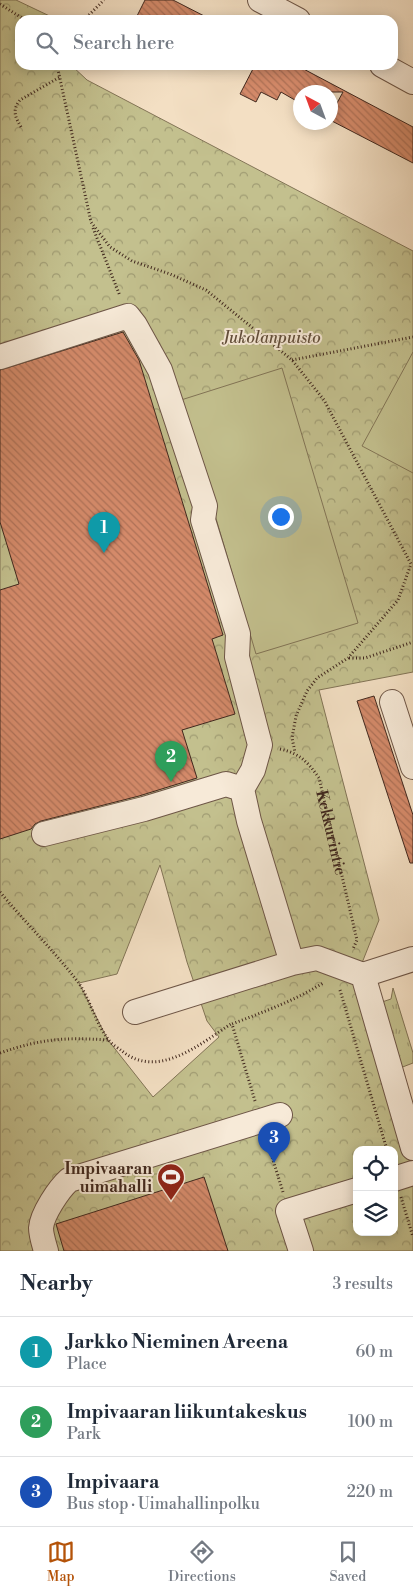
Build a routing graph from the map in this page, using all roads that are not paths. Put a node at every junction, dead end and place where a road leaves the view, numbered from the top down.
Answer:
1 (260, 0) edge
2 (288, 15) edge
3 (391, 70) edge
4 (413, 82) edge
5 (0, 357) edge
6 (392, 702) dead end
7 (413, 767) edge
8 (242, 789) junction
9 (44, 834) dead end
10 (413, 959) edge
11 (292, 963) junction
12 (346, 969) junction
13 (135, 1012) dead end
14 (270, 1117) road end
15 (413, 1148) edge
16 (354, 1191) edge
17 (46, 1251) edge
18 (301, 1251) edge

1 - 2 street
3 - 4 street
5 - 8 street
6 - 7 street
8 - 9 street
8 - 11 street
10 - 12 street
11 - 12 street
11 - 13 street
12 - 15 street
14 - 17 street
16 - 18 street

